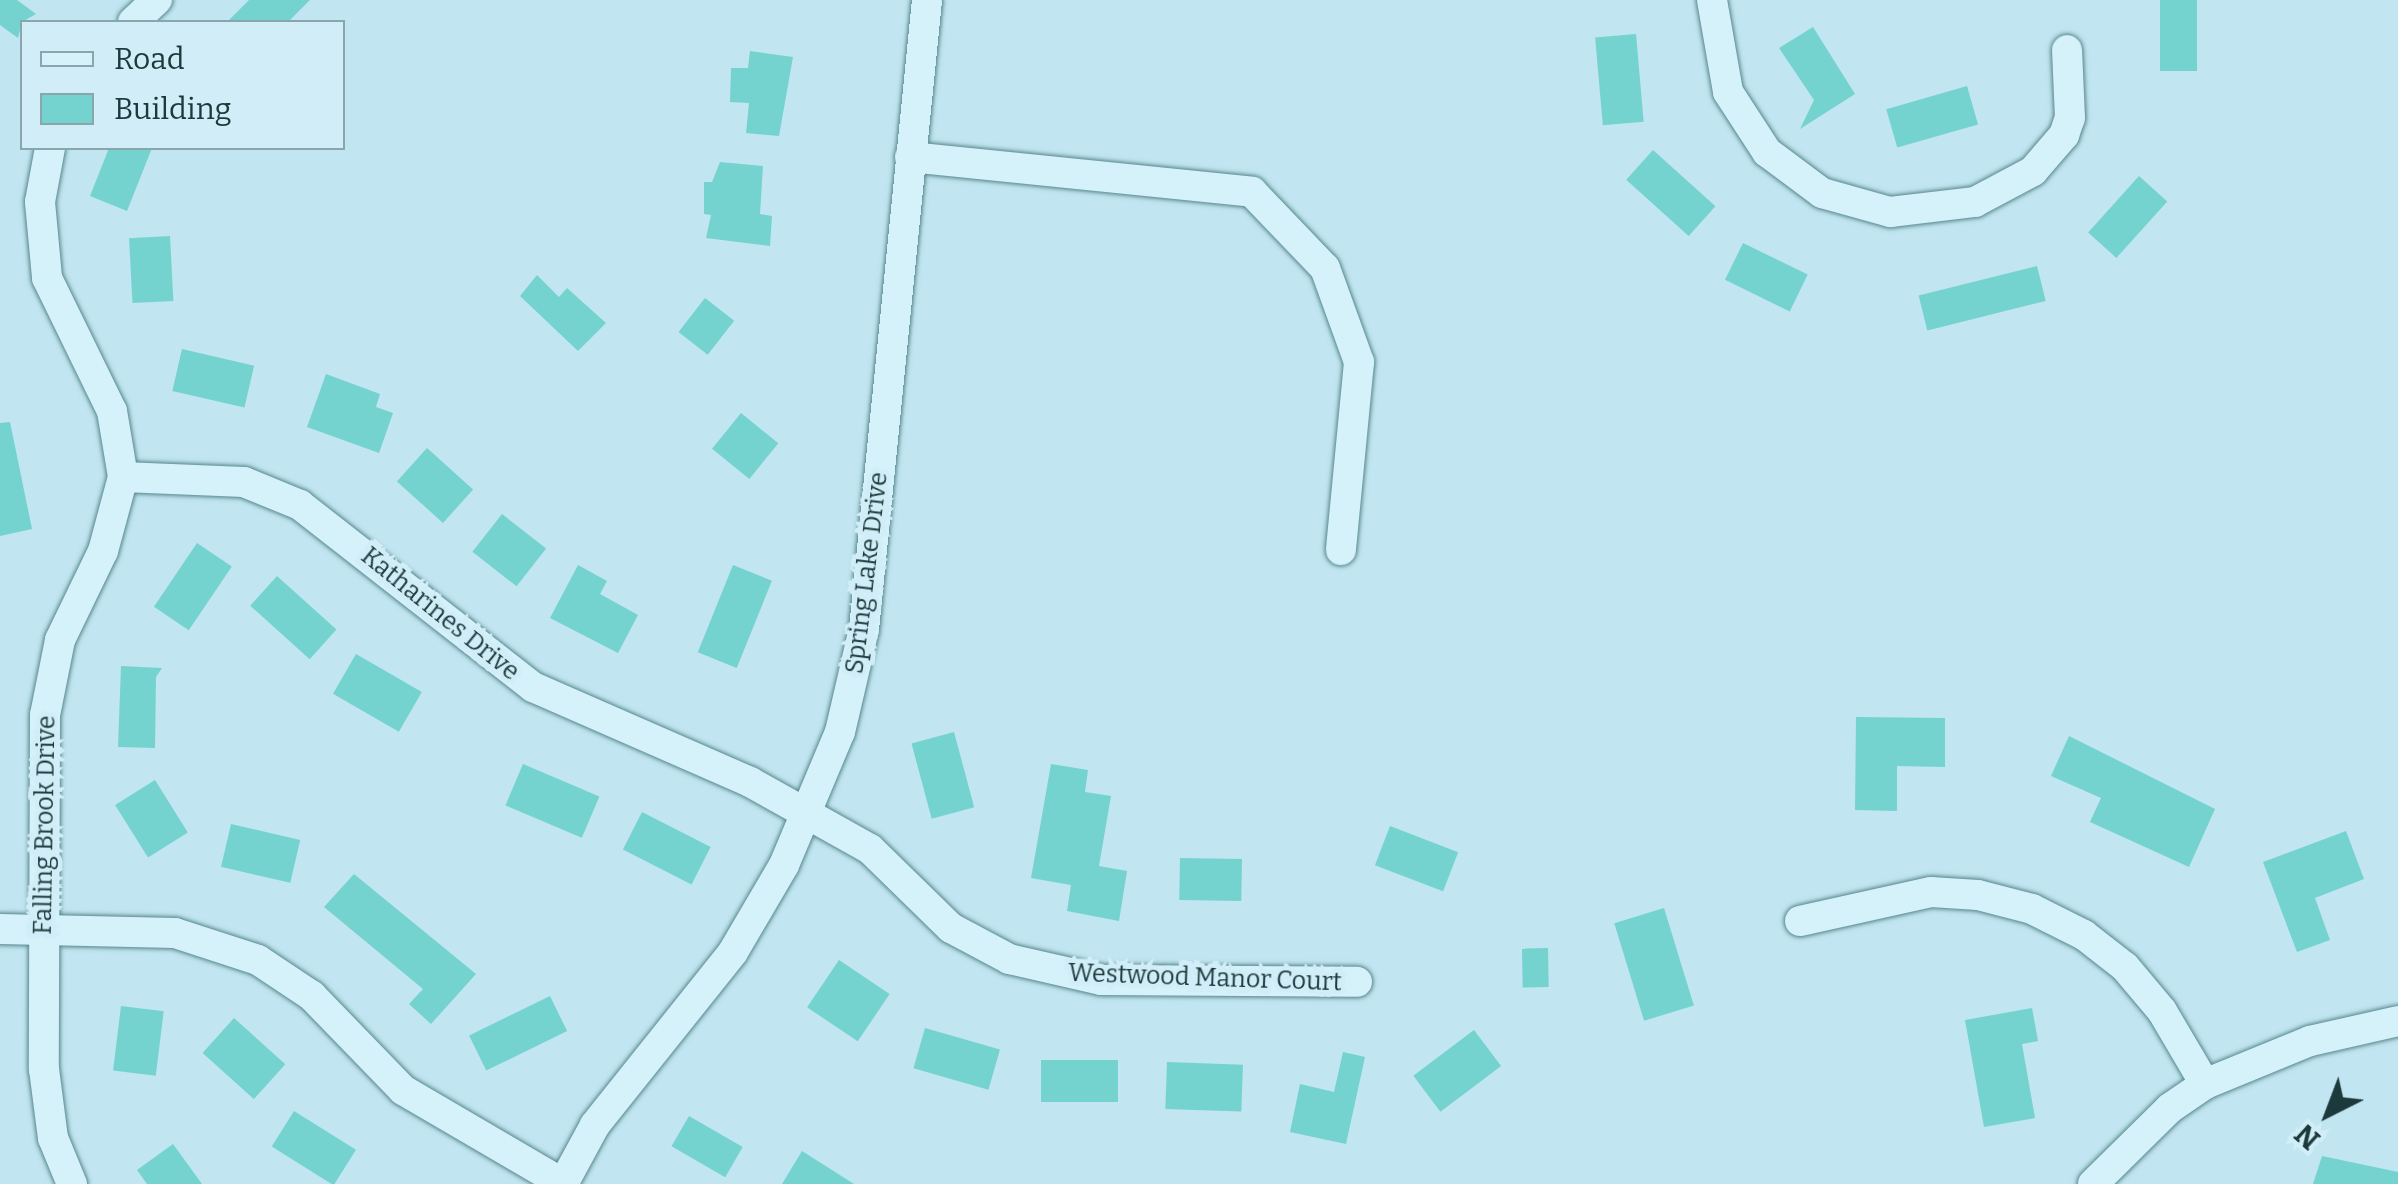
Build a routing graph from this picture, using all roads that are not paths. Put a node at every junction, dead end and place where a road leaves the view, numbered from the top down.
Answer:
1 (157, 0) edge
2 (927, 0) edge
3 (1712, 0) edge
4 (135, 20) edge
5 (2067, 50) dead end
6 (50, 150) edge
7 (910, 156) junction
8 (123, 477) junction
9 (1341, 550) dead end
10 (806, 813) junction
11 (1800, 921) dead end
12 (0, 929) edge
13 (44, 930) junction
14 (1356, 982) dead end
15 (2398, 1021) edge
16 (2205, 1084) junction
17 (72, 1184) edge
18 (564, 1184) edge
19 (2092, 1184) edge

1 - 4 street
2 - 7 street, Spring Lake Drive
3 - 5 street
6 - 8 street
7 - 9 street
7 - 10 street, Spring Lake Drive
8 - 10 street, Katharines Drive
8 - 13 street, Falling Brook Drive
10 - 14 street, Westwood Manor Court
10 - 18 street, Spring Lake Drive
11 - 16 street
12 - 13 street
13 - 17 street, Falling Brook Drive
13 - 18 street
15 - 16 street
16 - 19 street

